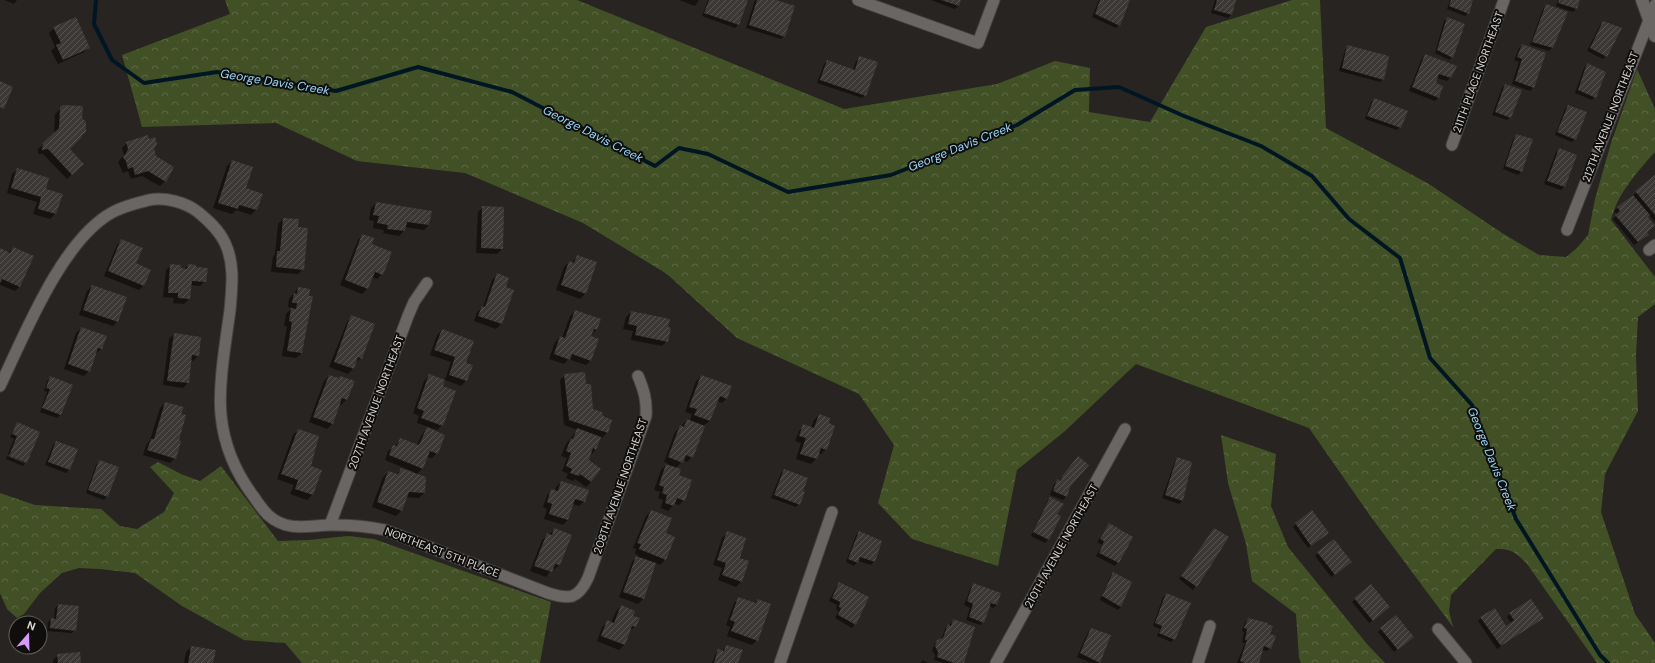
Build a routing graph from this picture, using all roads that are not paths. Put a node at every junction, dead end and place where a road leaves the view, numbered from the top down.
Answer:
1 (858, 0) edge
2 (994, 0) edge
3 (1504, 0) edge
4 (1642, 0) edge
5 (1655, 5) edge
6 (1648, 19) junction
7 (1655, 36) edge
8 (1452, 145) dead end
9 (1566, 230) dead end
10 (427, 283) dead end
11 (638, 376) dead end
12 (0, 386) edge
13 (1125, 429) dead end
14 (832, 512) dead end
15 (330, 525) junction
16 (579, 594) joint
17 (1210, 626) dead end
18 (1438, 629) dead end
19 (780, 663) edge
20 (996, 663) edge
21 (1198, 663) edge
22 (1466, 663) edge

1 - 2 street
3 - 8 street, 211TH PLACE NORTHEAST
4 - 6 street
5 - 6 street, 212TH AVENUE NORTHEAST
6 - 7 street
6 - 9 street, 212TH AVENUE NORTHEAST
10 - 15 street, 207TH AVENUE NORTHEAST
11 - 16 street, 208TH AVENUE NORTHEAST
12 - 15 street, NORTHEAST 5TH PLACE
13 - 20 street, 210TH AVENUE NORTHEAST
14 - 19 street
15 - 16 street, NORTHEAST 5TH PLACE
17 - 21 street
18 - 22 street

